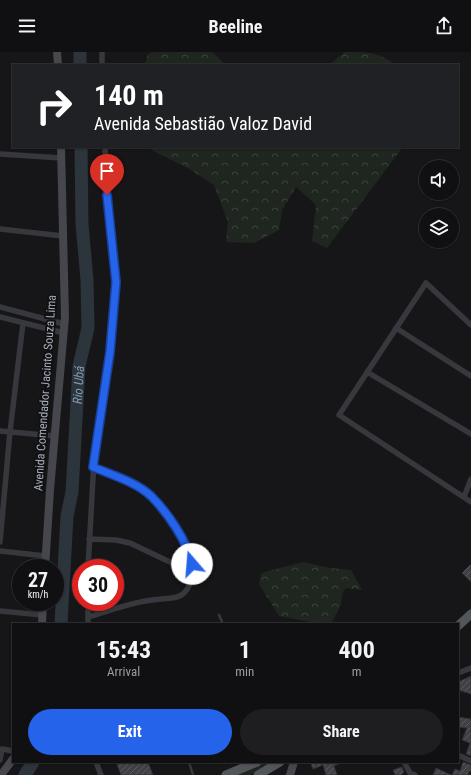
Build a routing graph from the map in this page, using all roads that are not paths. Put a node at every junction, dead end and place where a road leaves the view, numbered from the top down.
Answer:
1 (57, 52) edge
2 (102, 52) edge
3 (58, 64) edge
4 (102, 64) edge
5 (61, 148) edge
6 (105, 148) edge
7 (0, 154) edge
8 (61, 158) junction
9 (0, 229) edge
10 (63, 236) junction
11 (0, 307) edge
12 (0, 317) edge
13 (23, 323) junction
14 (64, 324) junction
15 (471, 325) edge
16 (396, 328) junction
17 (64, 333) junction
18 (367, 372) junction
19 (471, 376) edge
20 (0, 431) edge
21 (10, 432) junction
22 (471, 434) edge
23 (55, 436) junction
24 (93, 467) junction
25 (471, 479) edge
26 (464, 497) junction
27 (471, 502) edge
28 (89, 539) junction
29 (0, 542) edge
30 (0, 551) edge
31 (46, 556) junction
32 (46, 559) edge
33 (88, 559) edge
34 (192, 569) junction
35 (0, 611) edge
36 (43, 611) edge
37 (88, 611) edge
38 (471, 614) edge
39 (43, 615) junction
40 (218, 616) dead end
41 (88, 617) junction
42 (42, 623) edge
43 (88, 623) edge
44 (222, 623) edge
45 (459, 625) edge
46 (471, 668) edge
47 (459, 673) edge
48 (1, 749) edge
49 (12, 750) edge
50 (459, 755) edge
51 (0, 760) edge
52 (12, 760) edge
53 (471, 761) edge
54 (96, 763) edge
55 (189, 763) edge
56 (252, 763) edge
57 (278, 763) edge
58 (294, 763) edge
59 (405, 763) edge
60 (239, 766) edge
61 (262, 774) edge
62 (1, 775) edge
63 (101, 775) edge
64 (193, 775) edge
65 (226, 775) edge
66 (290, 775) edge
67 (414, 775) edge

1 - 3 street
2 - 4 street
5 - 8 street, Avenida Comendador Jacinto Souza Lima
6 - 24 street
7 - 8 street
8 - 10 street, Avenida Comendador Jacinto Souza Lima
9 - 10 street
10 - 14 street, Avenida Comendador Jacinto Souza Lima
11 - 14 street
12 - 13 street
13 - 17 street
13 - 21 street
14 - 17 street, Avenida Comendador Jacinto Souza Lima
15 - 16 street
16 - 18 street
16 - 19 street
17 - 23 street, Avenida Comendador Jacinto Souza Lima
18 - 22 street
18 - 26 street
20 - 21 street
21 - 23 street
21 - 29 street
23 - 31 street, Avenida Comendador Jacinto Souza Lima
24 - 28 street
24 - 34 street
25 - 26 street
26 - 27 street
28 - 33 street
28 - 34 street
30 - 31 street
31 - 32 street, Avenida Comendador Jacinto Souza Lima
34 - 41 street
35 - 39 street
36 - 39 street
37 - 41 street
38 - 45 main road
39 - 42 street
40 - 44 lane
41 - 43 street
46 - 47 street
48 - 49 street
48 - 51 street
50 - 53 street
52 - 62 street
54 - 63 street
55 - 64 lane
56 - 60 main road
57 - 61 main road
58 - 66 street
59 - 67 street
60 - 65 main road

